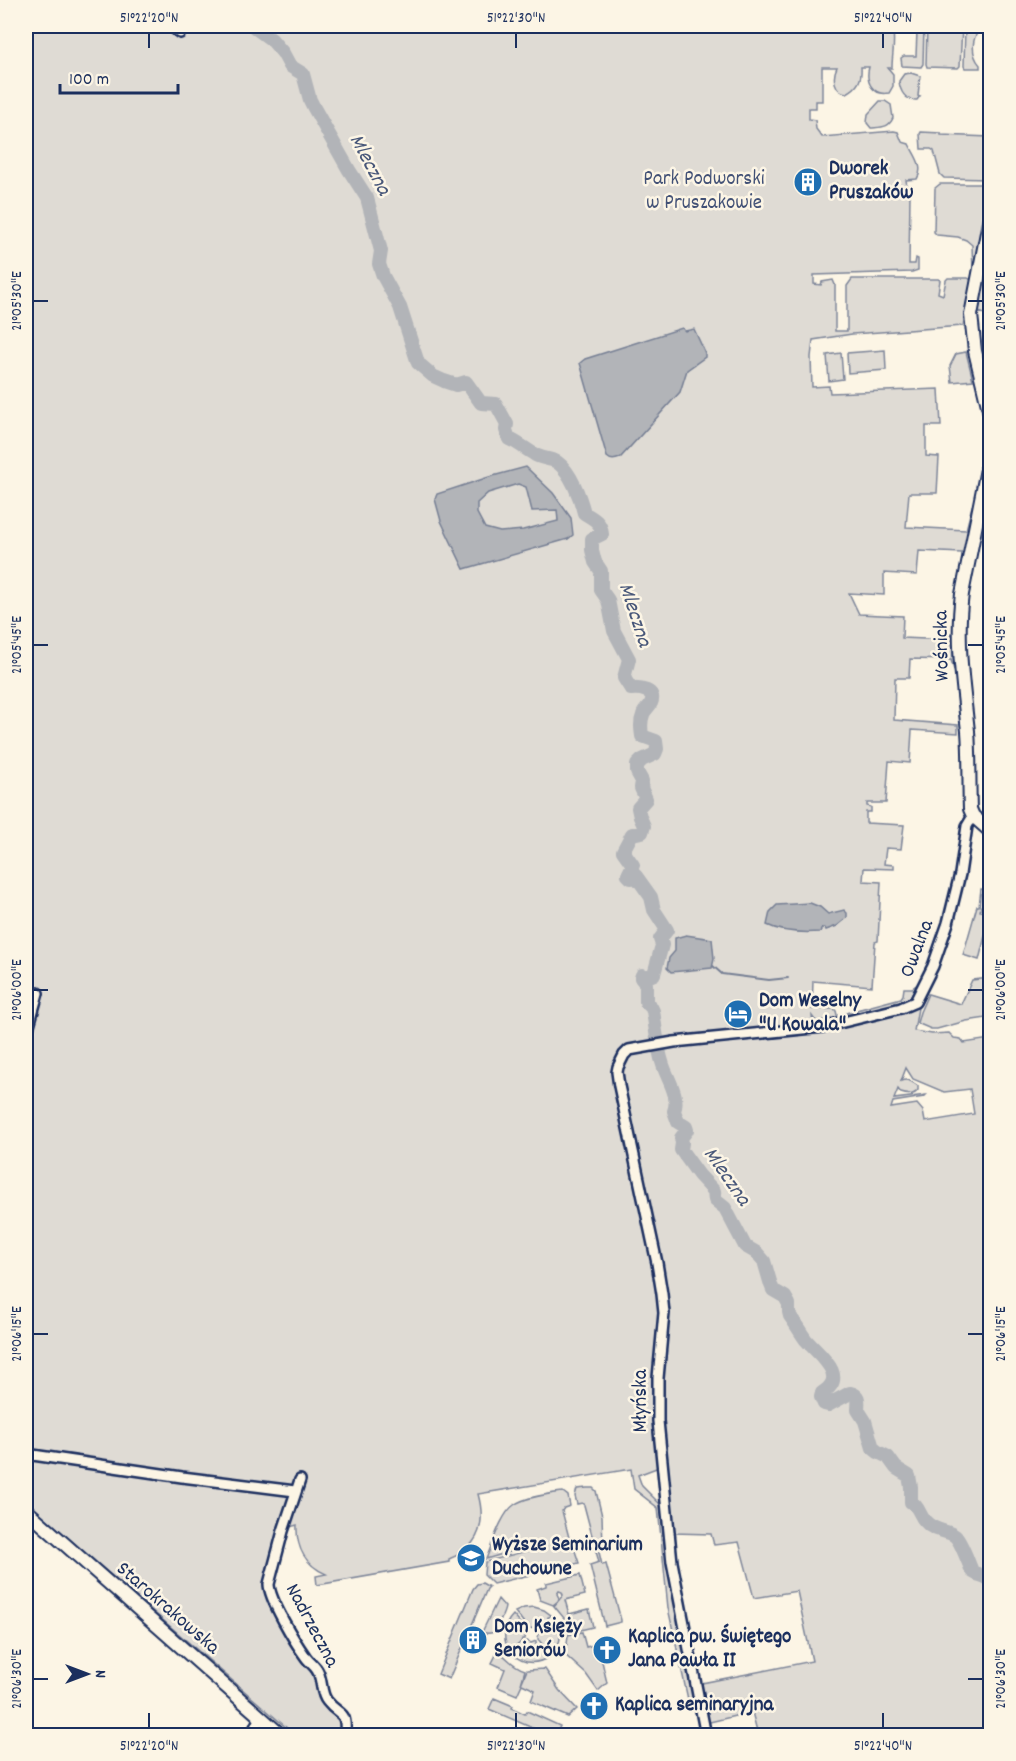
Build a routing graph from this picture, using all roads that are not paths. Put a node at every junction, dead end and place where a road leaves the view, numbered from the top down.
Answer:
1 (171, 26) edge
2 (180, 33) dead end
3 (990, 217) edge
4 (990, 414) edge
5 (990, 454) edge
6 (973, 816) junction
7 (990, 831) edge
8 (26, 990) edge
9 (26, 1036) edge
10 (618, 1067) joint
11 (26, 1454) edge
12 (300, 1480) dead end
13 (295, 1491) junction
14 (26, 1510) edge
15 (260, 1716) junction
16 (250, 1736) edge
17 (282, 1736) edge
18 (345, 1736) edge
19 (706, 1736) edge

1 - 2 street
3 - 4 street
5 - 6 street, Wośnicka
6 - 7 street
6 - 10 street, Owalna
8 - 9 street
10 - 19 street, Młyńska
11 - 13 street
12 - 13 street, Nadrzeczna
13 - 18 street, Nadrzeczna
14 - 15 street, Starokrakowska
15 - 16 street
15 - 17 street, Starokrakowska

